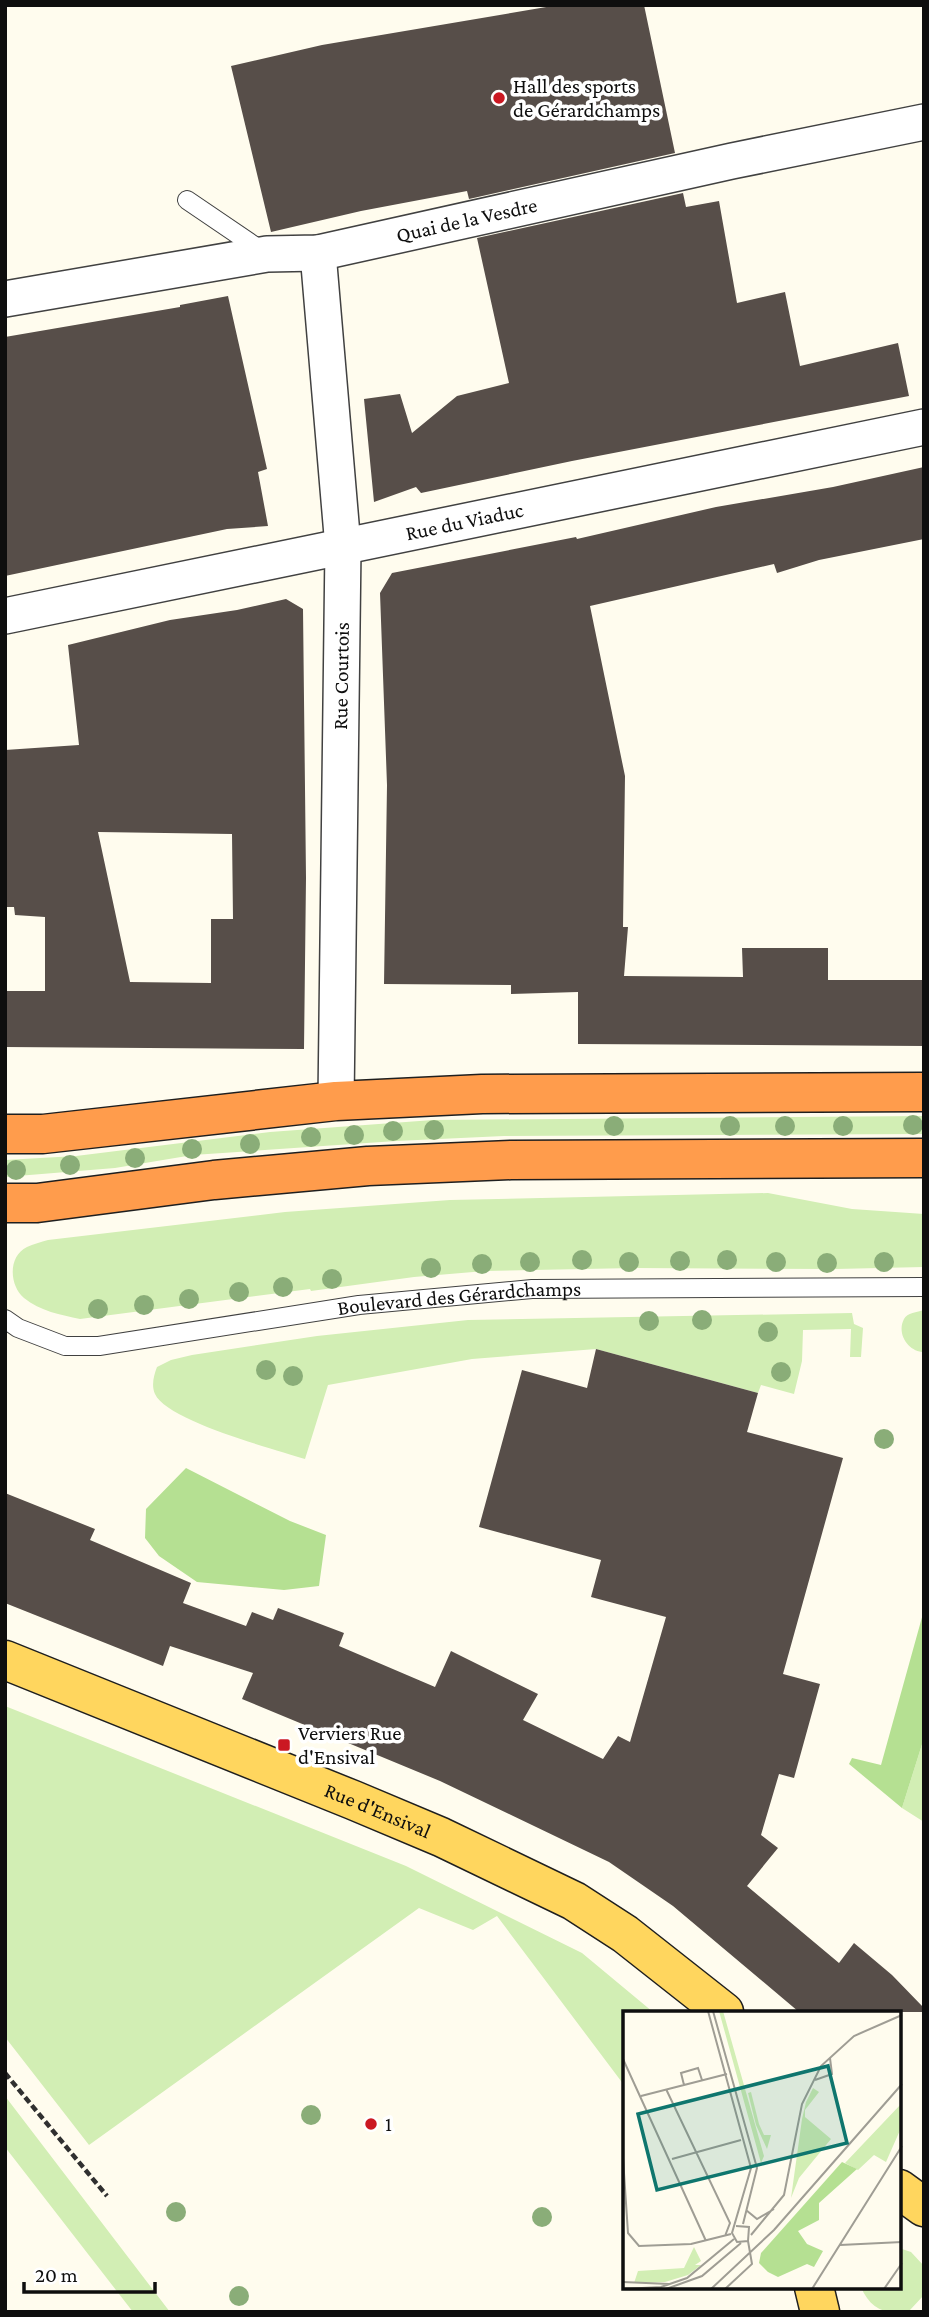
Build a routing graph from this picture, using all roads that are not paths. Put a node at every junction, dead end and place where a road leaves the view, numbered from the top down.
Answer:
1 (924, 122) edge
2 (187, 200) dead end
3 (318, 253) junction
4 (267, 254) junction
5 (5, 299) edge
6 (924, 427) edge
7 (342, 547) junction
8 (5, 617) edge
9 (924, 1092) edge
10 (336, 1101) junction
11 (5, 1134) edge
12 (924, 1158) edge
13 (5, 1203) edge
14 (924, 1287) edge
15 (5, 1319) edge
16 (5, 1660) edge
17 (723, 2011) edge
18 (901, 2190) edge
19 (901, 2202) edge
20 (924, 2207) edge
21 (814, 2289) edge
22 (820, 2312) edge

1 - 3 street, Quai de la Vesdre
2 - 4 lane
3 - 4 street, Quai de la Vesdre
3 - 7 street, Rue Courtois
4 - 5 street, Quai de la Vesdre
6 - 7 street, Rue du Viaduc
7 - 8 street, Rue du Viaduc
7 - 10 street, Rue Courtois
9 - 10 highway
10 - 11 highway
12 - 13 highway
14 - 15 lane, Boulevard des Gérardchamps
16 - 17 main road, Rue d'Ensival
18 - 20 main road
19 - 20 main road
21 - 22 main road

